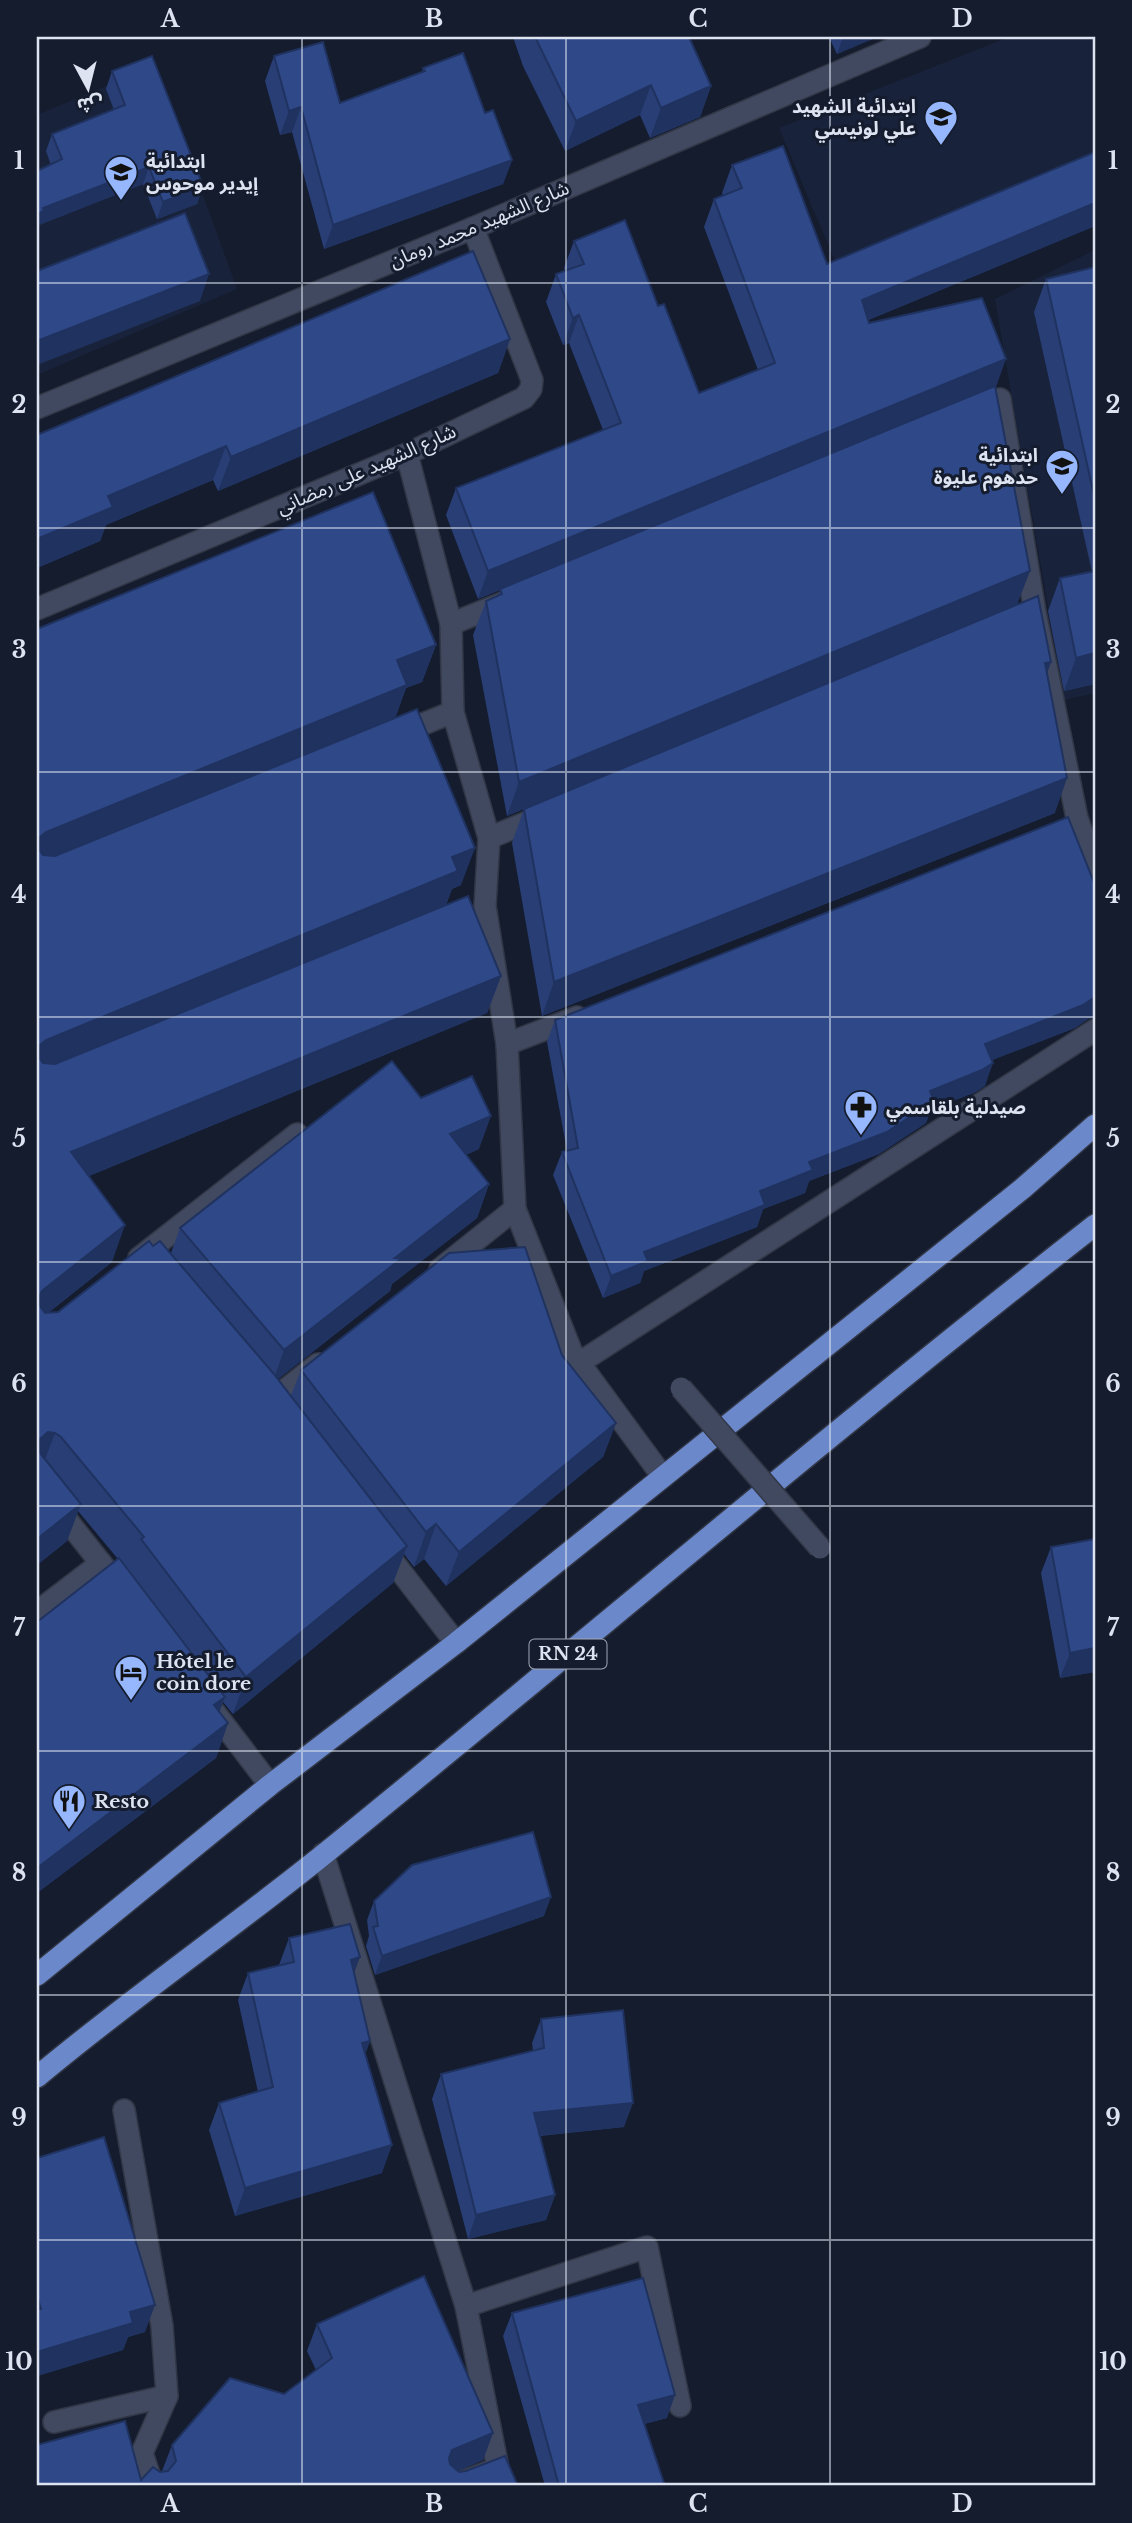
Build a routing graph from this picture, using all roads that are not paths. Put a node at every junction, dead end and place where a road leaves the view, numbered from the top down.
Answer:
1 (920, 37) edge
2 (473, 228) junction
3 (37, 408) edge
4 (949, 420) edge
5 (407, 454) junction
6 (528, 593) edge
7 (37, 609) edge
8 (1035, 612) junction
9 (1010, 622) edge
10 (451, 624) junction
11 (453, 712) junction
12 (377, 743) edge
13 (566, 807) edge
14 (489, 838) junction
15 (1095, 870) edge
16 (598, 1008) edge
17 (1095, 1030) edge
18 (508, 1044) junction
19 (1095, 1125) edge
20 (297, 1134) edge
21 (515, 1209) junction
22 (1095, 1225) edge
23 (123, 1270) edge
24 (419, 1285) edge
25 (334, 1352) edge
26 (579, 1363) junction
27 (681, 1388) dead end
28 (270, 1402) edge
29 (663, 1477) junction
30 (37, 1482) edge
31 (371, 1534) edge
32 (820, 1548) dead end
33 (102, 1563) junction
34 (135, 1607) edge
35 (37, 1612) edge
36 (456, 1643) junction
37 (194, 1685) edge
38 (270, 1785) junction
39 (323, 1854) junction
40 (37, 1975) edge
41 (77, 2043) junction
42 (37, 2077) edge
43 (37, 2082) edge
44 (124, 2110) dead end
45 (466, 2306) junction
46 (167, 2396) junction
47 (680, 2406) dead end
48 (54, 2422) dead end
49 (153, 2486) edge
50 (452, 2486) edge

1 - 2 street, شارع الشهيد محمد رومان
2 - 3 street, شارع الشهيد محمد رومان
2 - 5 street, شارع الشهيد على رمضاني
4 - 8 street
5 - 7 street, شارع الشهيد على رمضاني
5 - 10 street
6 - 10 street
8 - 9 street
8 - 15 street
10 - 11 street
11 - 12 street
11 - 14 street
13 - 14 street
14 - 18 street
16 - 18 street
17 - 26 street
18 - 21 street
19 - 29 highway
20 - 23 street
21 - 24 street
21 - 26 street
22 - 39 highway, RN 24
25 - 28 street
26 - 29 street
27 - 32 street, bridge
29 - 36 highway
30 - 33 street
31 - 36 street
33 - 34 street
33 - 35 street
36 - 38 highway
37 - 38 street
38 - 40 highway
39 - 41 highway, RN 24
39 - 45 street
41 - 42 highway, RN 24
41 - 43 highway
44 - 46 street
45 - 47 street
45 - 50 street
46 - 48 street
46 - 49 street

